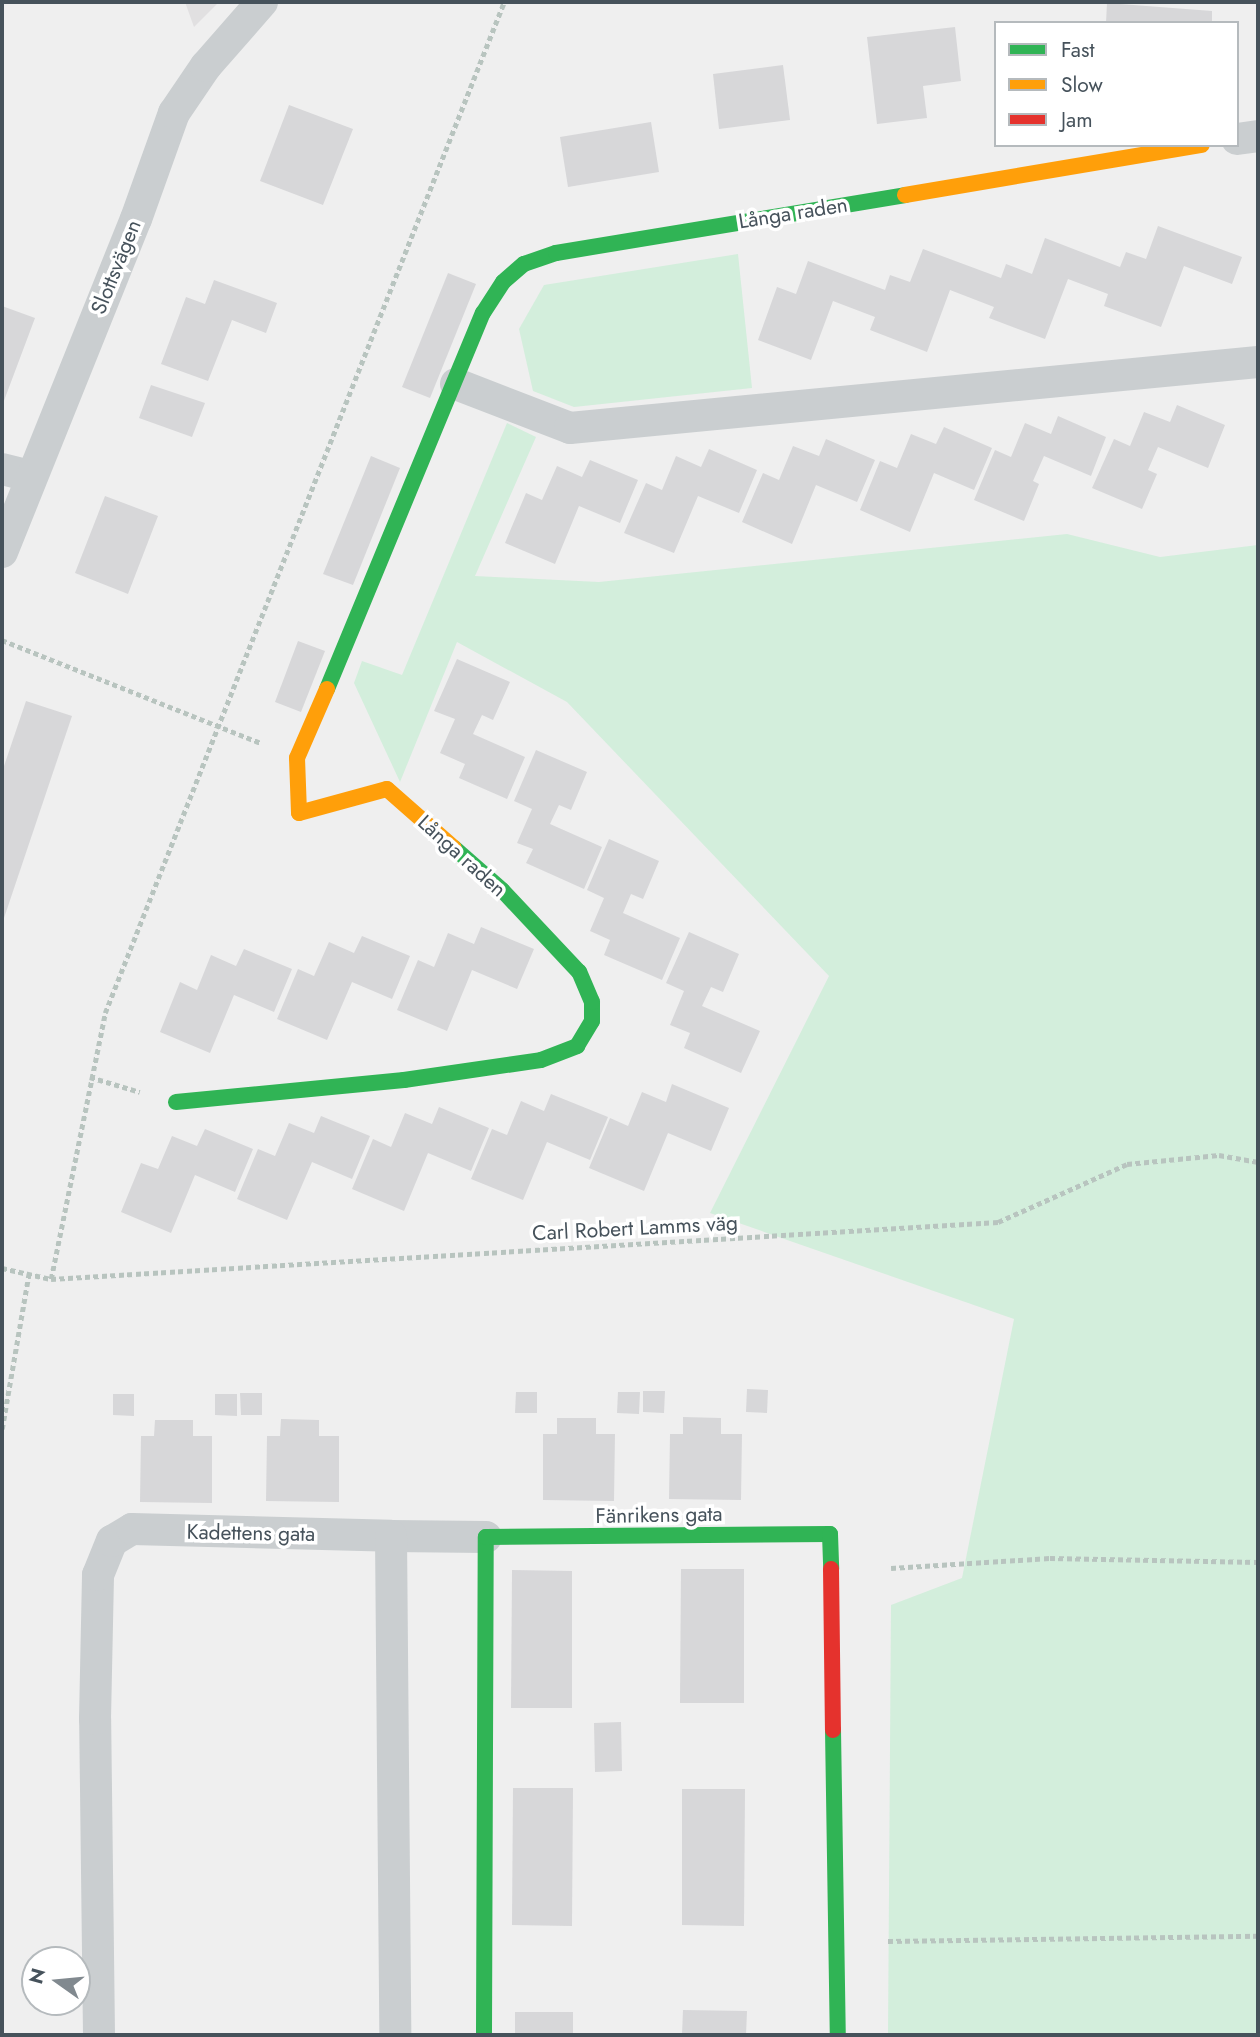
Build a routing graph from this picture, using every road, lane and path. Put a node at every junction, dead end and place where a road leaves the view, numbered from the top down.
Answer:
1 (262, 2) edge
2 (504, 2) edge
3 (1258, 136) edge
4 (1239, 139) edge
5 (1190, 147) edge
6 (1258, 362) edge
7 (456, 384) junction
8 (16, 473) edge
9 (2, 552) edge
10 (2, 640) edge
11 (219, 724) junction
12 (297, 758) junction
13 (90, 1077) junction
14 (176, 1102) joint
15 (1258, 1162) edge
16 (2, 1268) edge
17 (29, 1273) junction
18 (51, 1279) junction
19 (2, 1429) edge
20 (391, 1536) junction
21 (486, 1537) junction
22 (1258, 1562) edge
23 (891, 1568) dead end
24 (1258, 1936) edge
25 (888, 1941) dead end
26 (99, 2035) edge
27 (395, 2035) edge
28 (484, 2035) edge
29 (838, 2035) edge

1 - 8 street, Slottsvägen
2 - 11 path
3 - 4 street
5 - 7 street, Långa raden
6 - 7 street
7 - 12 street, Långa raden
8 - 9 street, Slottsvägen
10 - 11 path
11 - 12 path
11 - 13 path
12 - 14 street, Långa raden
13 - 14 path
13 - 18 path
15 - 18 path, Carl Robert Lamms väg
16 - 17 path, Carl Robert Lamms väg
17 - 18 path, Carl Robert Lamms väg
17 - 19 path
20 - 21 street, Kadettens gata
20 - 26 street, Kadettens gata
20 - 27 street
21 - 28 street
21 - 29 street, Fänrikens gata
22 - 23 path
24 - 25 path

